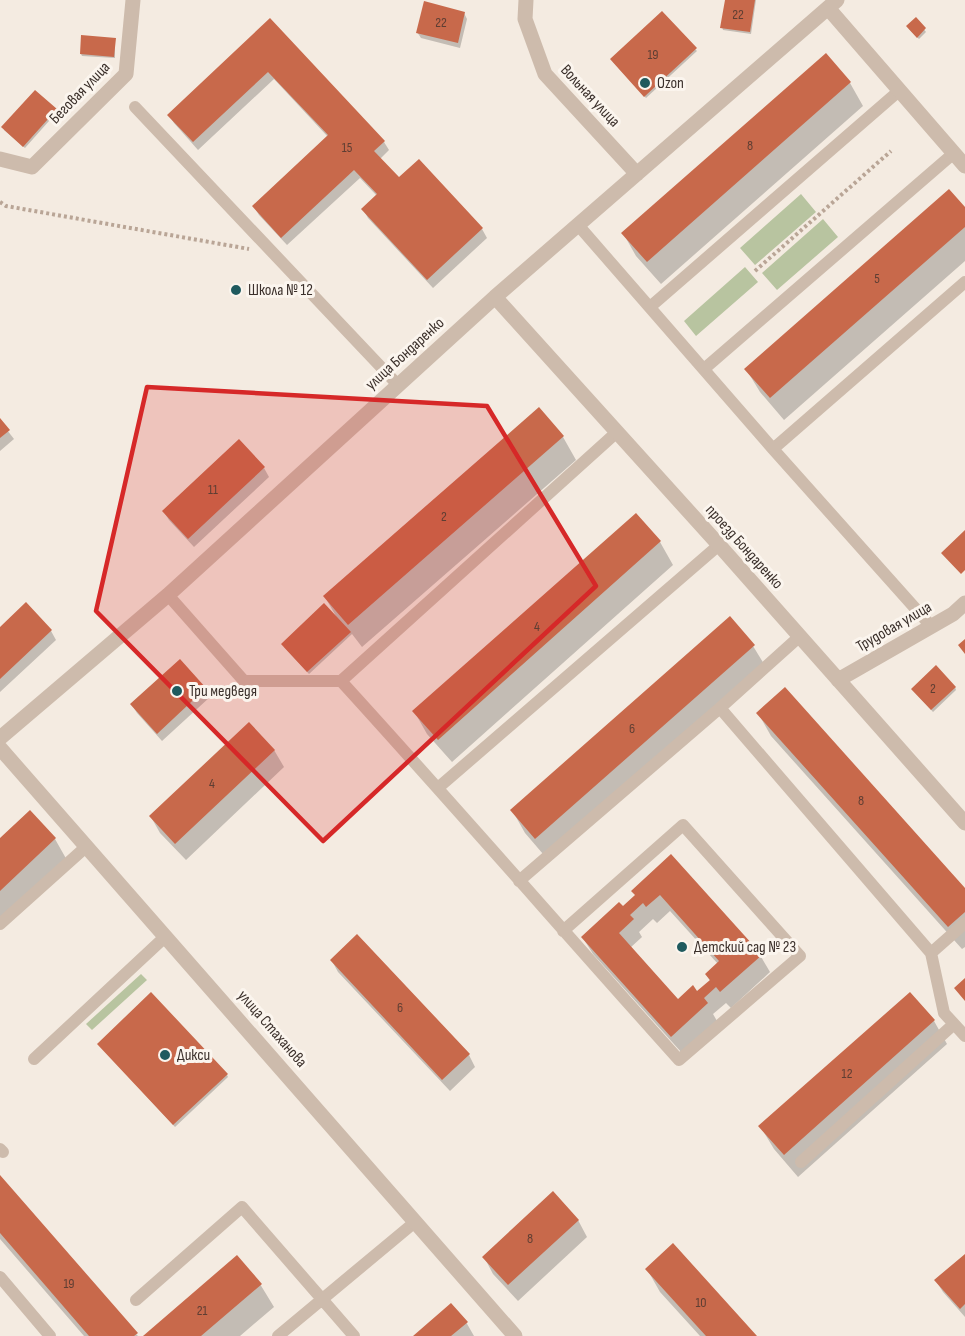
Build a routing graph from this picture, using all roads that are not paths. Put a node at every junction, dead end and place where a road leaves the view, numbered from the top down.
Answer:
1 (133, 0) edge
2 (526, 0) edge
3 (833, 4) edge
4 (900, 90) junction
5 (135, 107) dead end
6 (954, 153) junction
7 (0, 159) edge
8 (965, 165) edge
9 (637, 174) junction
10 (578, 225) junction
11 (965, 282) edge
12 (495, 297) junction
13 (650, 307) junction
14 (704, 369) junction
15 (398, 385) junction
16 (617, 432) junction
17 (773, 449) junction
18 (719, 545) junction
19 (168, 595) junction
20 (965, 603) edge
21 (931, 626) junction
22 (800, 637) junction
23 (838, 680) junction
24 (341, 681) junction
25 (720, 708) junction
26 (0, 738) edge
27 (0, 748) edge
28 (439, 788) junction
29 (965, 823) edge
30 (87, 846) junction
31 (519, 881) junction
32 (965, 923) edge
33 (0, 924) edge
34 (563, 931) junction
35 (166, 936) junction
36 (931, 953) junction
37 (954, 1024) junction
38 (965, 1036) edge
39 (34, 1059) dead end
40 (801, 1162) dead end
41 (415, 1222) junction
42 (0, 1277) edge
43 (322, 1299) junction
44 (136, 1300) dead end
45 (50, 1336) edge
46 (278, 1336) edge
47 (354, 1336) edge
48 (514, 1336) edge

1 - 7 street, Беговая улица
2 - 9 street, Вольная улица
3 - 4 street
3 - 9 street, улица Бондаренко
4 - 6 street
4 - 13 lane
5 - 15 lane
6 - 8 street
6 - 14 lane
9 - 10 street, улица Бондаренко
10 - 12 street, улица Бондаренко
10 - 13 lane
11 - 17 lane
12 - 15 street, улица Бондаренко
12 - 16 street, проезд Бондаренко
13 - 14 lane
14 - 17 lane
15 - 19 street, улица Бондаренко
16 - 18 street, проезд Бондаренко
16 - 24 lane
17 - 21 lane
18 - 22 street, проезд Бондаренко
18 - 28 lane
19 - 24 lane
19 - 26 street, улица Бондаренко
20 - 21 street, Трудовая улица
21 - 23 street, Трудовая улица
22 - 23 street, проезд Бондаренко
22 - 25 lane
23 - 29 street, проезд Бондаренко
24 - 28 lane
25 - 31 lane
25 - 36 lane
27 - 30 street, улица Стаханова
28 - 31 lane
30 - 33 lane
30 - 35 street, улица Стаханова
31 - 34 lane
32 - 36 lane
34 - 34 lane
35 - 39 lane
35 - 41 street, улица Стаханова
36 - 37 lane
37 - 38 lane
37 - 40 lane
41 - 43 lane
41 - 48 street, улица Стаханова
42 - 45 lane
43 - 44 lane
43 - 46 lane
43 - 47 lane

